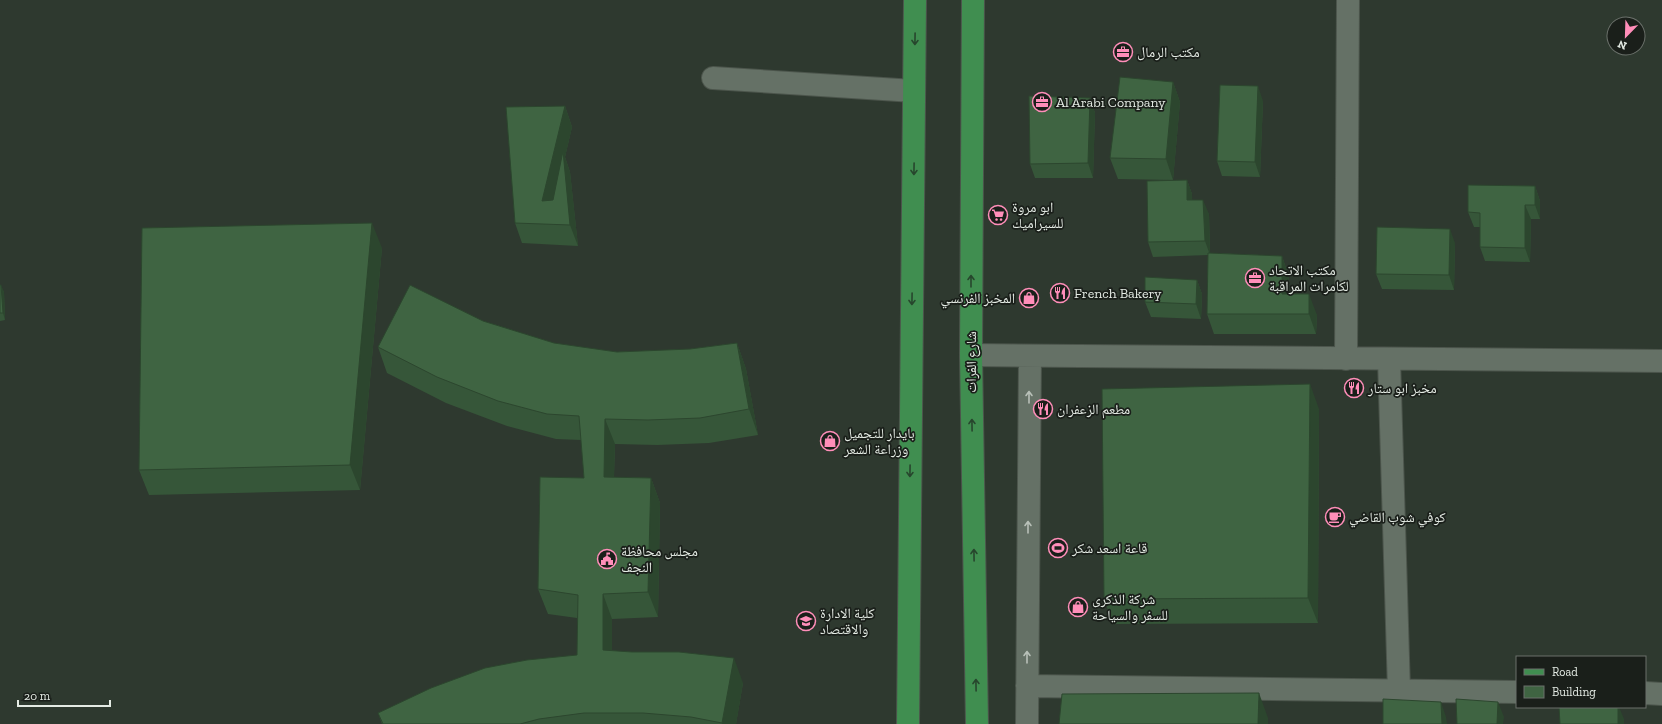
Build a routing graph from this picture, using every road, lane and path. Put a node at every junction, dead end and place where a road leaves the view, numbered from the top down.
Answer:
1 (915, 0) edge
2 (973, 0) edge
3 (1348, 0) edge
4 (712, 78) dead end
5 (914, 91) junction
6 (971, 355) junction
7 (1030, 356) junction
8 (1346, 358) junction
9 (1389, 359) junction
10 (1662, 361) edge
11 (1027, 686) junction
12 (1399, 691) junction
13 (1516, 692) edge
14 (1646, 693) edge
15 (1662, 694) edge
16 (908, 724) edge
17 (977, 724) edge
18 (1027, 724) edge

1 -> 5 main road
6 -> 2 main road, شارع الفرات
3 - 8 street
4 - 5 street
5 -> 16 main road
6 - 7 street
17 -> 6 main road, شارع الفرات
7 - 8 street
11 -> 7 street
8 - 9 street
9 - 10 street
9 - 12 street
11 - 12 street
11 - 18 street
12 - 13 street
14 - 15 street

